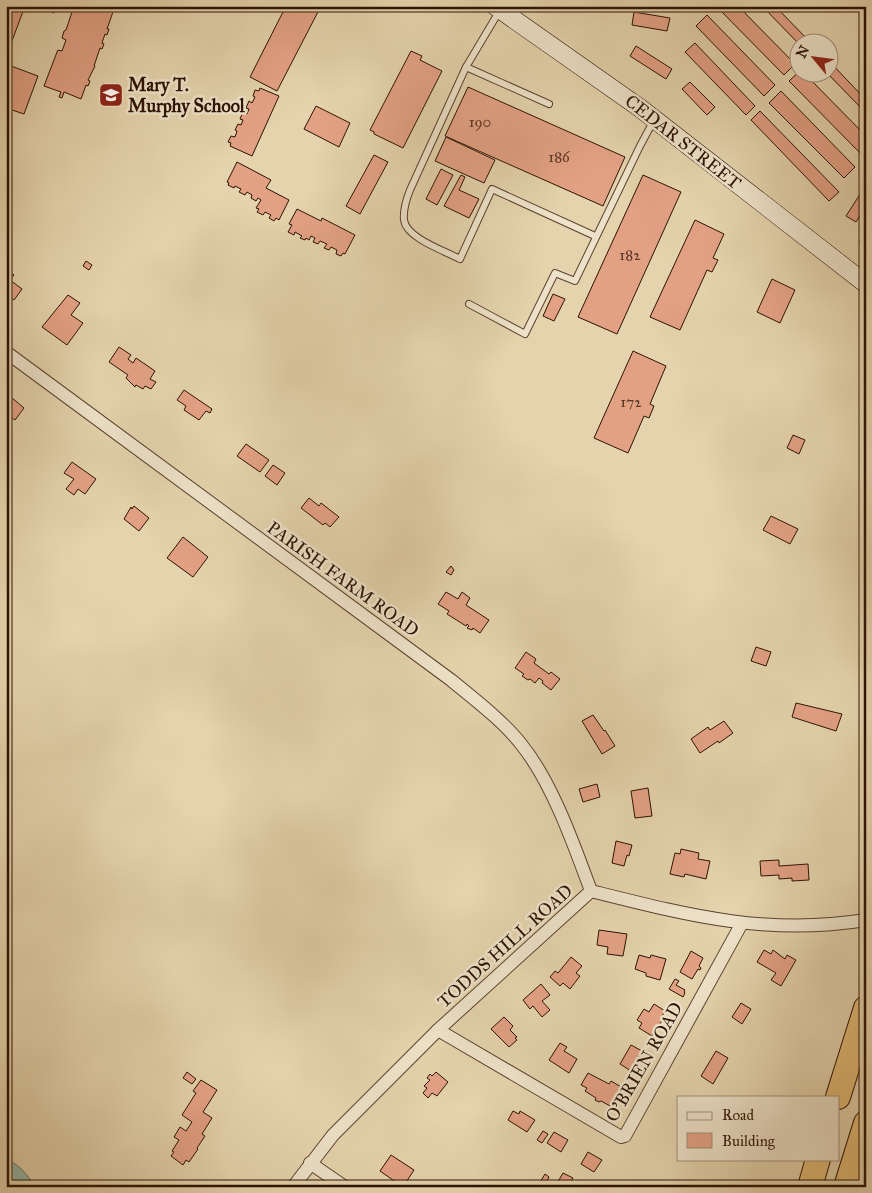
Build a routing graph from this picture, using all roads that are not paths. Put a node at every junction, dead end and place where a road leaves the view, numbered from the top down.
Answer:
1 (497, 8) edge
2 (466, 67) junction
3 (549, 104) dead end
4 (655, 119) junction
5 (595, 236) junction
6 (866, 284) edge
7 (469, 304) dead end
8 (6, 352) edge
9 (591, 891) junction
10 (866, 920) edge
11 (742, 924) junction
12 (866, 1004) edge
13 (862, 1018) edge
14 (438, 1030) junction
15 (838, 1096) edge
16 (866, 1123) edge
17 (866, 1130) edge
18 (818, 1160) edge
19 (310, 1163) junction
20 (849, 1177) edge
21 (293, 1187) edge
22 (345, 1187) edge
23 (810, 1187) edge

1 - 2 lane
1 - 4 main road, CEDAR STREET
2 - 3 lane
2 - 5 lane
4 - 5 lane
4 - 6 main road, CEDAR STREET
5 - 7 lane
8 - 9 street, PARISH FARM ROAD
9 - 11 street, TODDS HILL ROAD
9 - 14 street, TODDS HILL ROAD
10 - 11 street, TODDS HILL ROAD
11 - 14 street, O'BRIEN ROAD
12 - 13 highway
13 - 15 highway
14 - 19 street, TODDS HILL ROAD
16 - 20 highway
17 - 20 highway
18 - 23 highway
19 - 21 street, TODDS HILL ROAD
19 - 22 street

